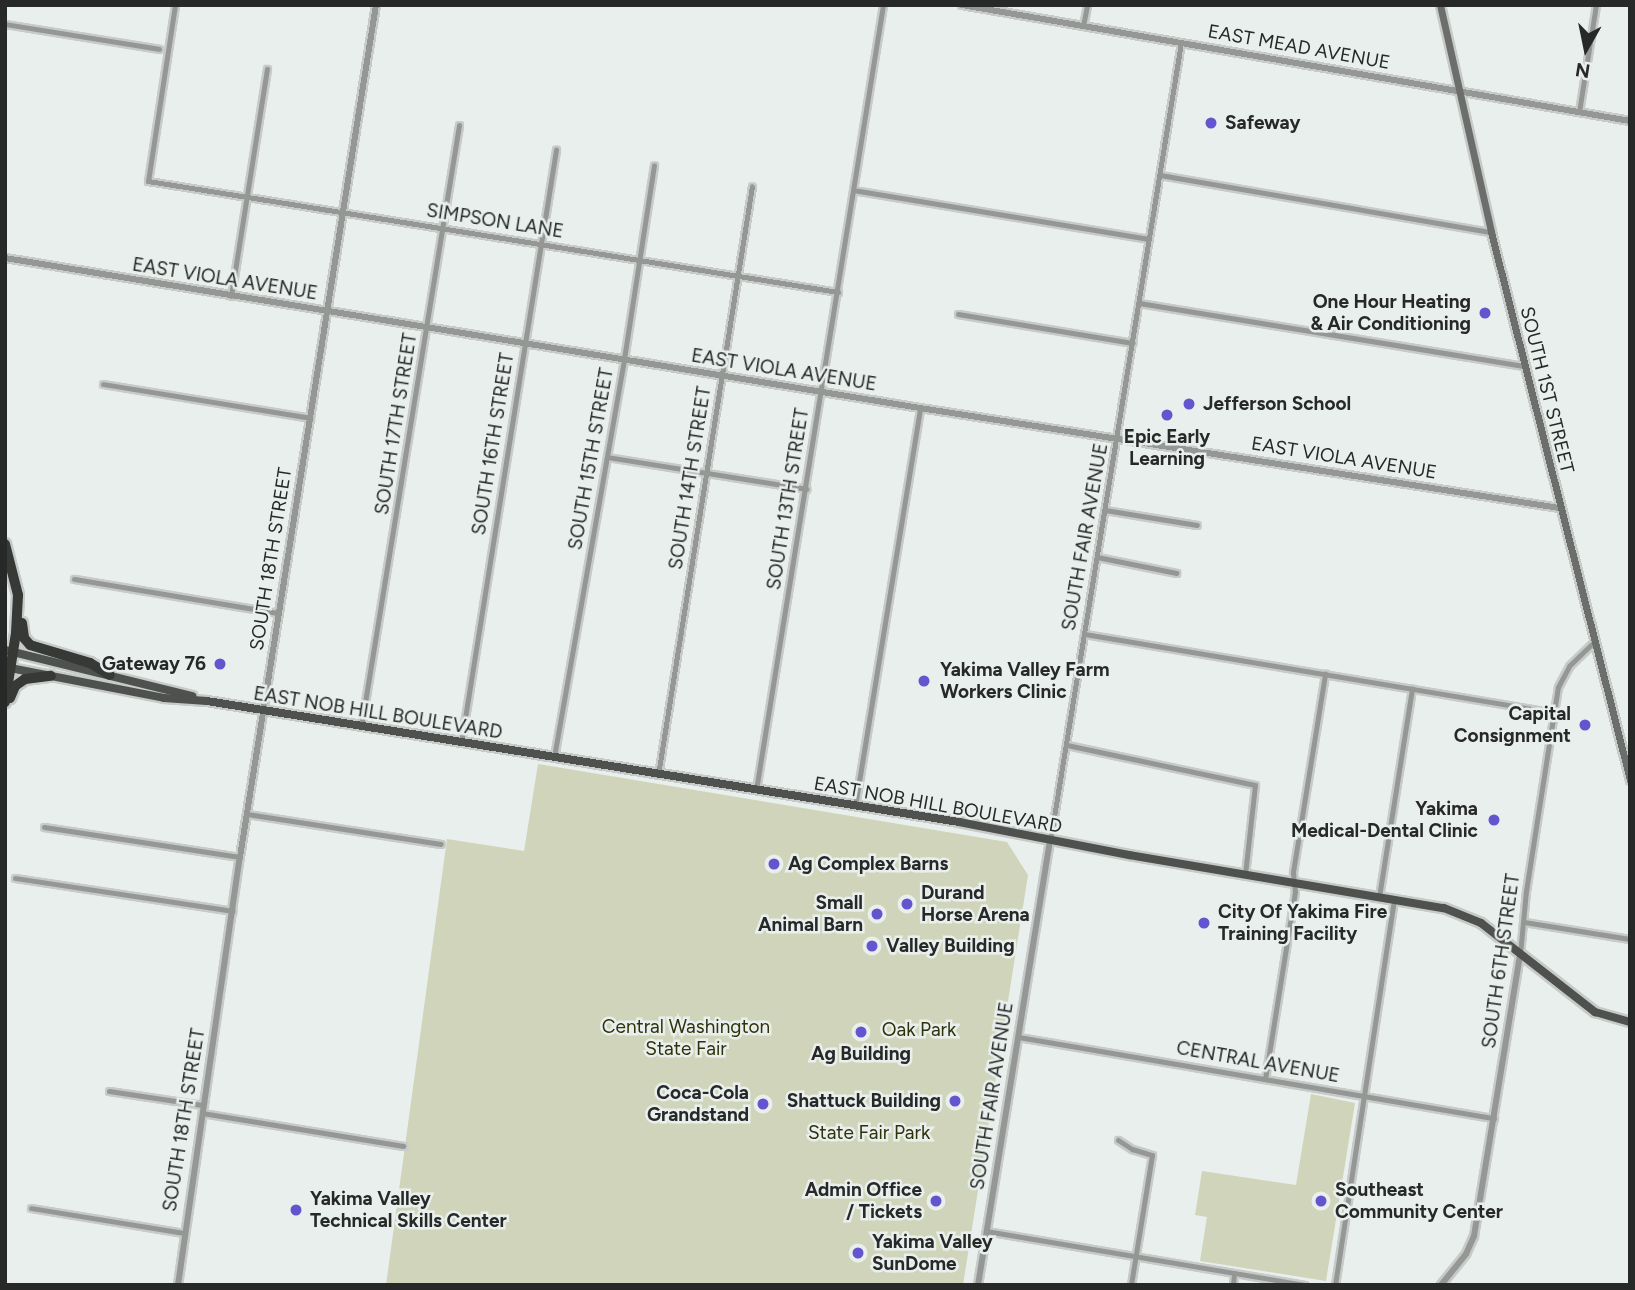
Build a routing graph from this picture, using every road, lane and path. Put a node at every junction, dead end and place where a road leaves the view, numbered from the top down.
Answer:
1 (175, 5) edge
2 (376, 5) edge
3 (883, 5) edge
4 (962, 5) edge
5 (1087, 5) edge
6 (1440, 5) edge
7 (1596, 5) edge
8 (5, 24) edge
9 (1083, 26) junction
10 (1181, 43) junction
11 (159, 48) dead end
12 (267, 69) dead end
13 (1461, 91) junction
14 (1579, 111) junction
15 (1630, 121) edge
16 (459, 125) dead end
17 (556, 150) dead end
18 (654, 165) dead end
19 (1160, 175) junction
20 (752, 186) dead end
21 (853, 190) junction
22 (247, 197) junction
23 (345, 213) junction
24 (443, 229) junction
25 (1491, 232) junction
26 (1149, 239) junction
27 (541, 244) junction
28 (5, 258) edge
29 (640, 260) junction
30 (738, 276) junction
31 (838, 292) junction
32 (231, 296) junction
33 (1139, 303) junction
34 (328, 311) junction
35 (958, 314) dead end
36 (428, 328) junction
37 (525, 343) junction
38 (1133, 343) junction
39 (624, 359) junction
40 (1525, 366) junction
41 (722, 375) junction
42 (103, 384) dead end
43 (822, 392) junction
44 (920, 408) junction
45 (310, 418) junction
46 (1118, 438) junction
47 (607, 457) junction
48 (706, 473) junction
49 (806, 489) junction
50 (1559, 508) junction
51 (1105, 510) junction
52 (1197, 525) dead end
53 (5, 544) edge
54 (1097, 557) junction
55 (1176, 573) dead end
56 (74, 579) dead end
57 (18, 595) junction
58 (278, 613) junction
59 (1084, 634) junction
60 (1593, 643) junction
61 (9, 650) edge
62 (8, 668) edge
63 (1325, 674) junction
64 (110, 675) junction
65 (51, 676) junction
66 (1412, 689) junction
67 (207, 701) junction
68 (5, 703) edge
69 (264, 710) junction
70 (1554, 713) junction
71 (361, 727) junction
72 (461, 743) junction
73 (1067, 745) junction
74 (554, 757) junction
75 (658, 775) junction
76 (1630, 780) edge
77 (756, 790) junction
78 (855, 806) junction
79 (247, 814) junction
80 (44, 827) dead end
81 (1050, 841) junction
82 (441, 844) dead end
83 (240, 857) junction
84 (1245, 874) junction
85 (15, 878) dead end
86 (1294, 882) junction
87 (1379, 897) junction
88 (1394, 899) junction
89 (233, 911) junction
90 (1524, 922) junction
91 (1630, 939) edge
92 (1520, 954) junction
93 (1630, 1022) edge
94 (1018, 1037) junction
95 (1265, 1079) junction
96 (109, 1091) dead end
97 (1364, 1097) junction
98 (201, 1109) junction
99 (1494, 1118) junction
100 (1118, 1140) dead end
101 (403, 1146) dead end
102 (31, 1208) dead end
103 (986, 1231) junction
104 (183, 1233) junction
105 (1136, 1255) junction
106 (1234, 1273) junction
107 (178, 1285) edge
108 (978, 1285) edge
109 (1131, 1285) edge
110 (1233, 1285) edge
111 (1304, 1285) edge
112 (1335, 1285) edge
113 (1440, 1285) edge

1 - 22 street, SIMPSON LANE
2 - 23 street, SOUTH 18TH STREET
3 - 21 street, SOUTH 13TH STREET
4 - 9 street, EAST MEAD AVENUE
5 - 9 street
6 - 13 main road, SOUTH 1ST STREET
7 - 14 street
8 - 11 street
9 - 10 street, EAST MEAD AVENUE
10 - 13 street, EAST MEAD AVENUE
10 - 19 street, SOUTH FAIR AVENUE
12 - 22 street
13 - 14 street, EAST MEAD AVENUE
13 - 25 main road, SOUTH 1ST STREET
14 - 15 street, EAST MEAD AVENUE
16 - 24 street, SOUTH 17TH STREET
17 - 27 street, SOUTH 16TH STREET
18 - 29 street, SOUTH 15TH STREET
19 - 25 street
19 - 26 street, SOUTH FAIR AVENUE
20 - 30 street, SOUTH 14TH STREET
21 - 26 street
21 - 31 street, SOUTH 13TH STREET
22 - 23 street, SIMPSON LANE
22 - 32 street
23 - 24 street, SIMPSON LANE
23 - 34 street, SOUTH 18TH STREET
24 - 27 street, SIMPSON LANE
24 - 36 street, SOUTH 17TH STREET
25 - 40 main road, SOUTH 1ST STREET
26 - 33 street, SOUTH FAIR AVENUE
27 - 29 street, SIMPSON LANE
27 - 37 street, SOUTH 16TH STREET
28 - 32 street, EAST VIOLA AVENUE
29 - 30 street, SIMPSON LANE
29 - 39 street, SOUTH 15TH STREET
30 - 31 street, SIMPSON LANE
30 - 41 street, SOUTH 14TH STREET
31 - 43 street, SOUTH 13TH STREET
32 - 34 street, EAST VIOLA AVENUE
33 - 38 street, SOUTH FAIR AVENUE
33 - 40 street
34 - 36 street, EAST VIOLA AVENUE
34 - 45 street, SOUTH 18TH STREET
35 - 38 street
36 - 37 street, EAST VIOLA AVENUE
36 - 71 street, SOUTH 17TH STREET
37 - 39 street, EAST VIOLA AVENUE
37 - 72 street, SOUTH 16TH STREET
38 - 46 street, SOUTH FAIR AVENUE
39 - 41 street, EAST VIOLA AVENUE
39 - 47 street, SOUTH 15TH STREET
40 - 50 main road, SOUTH 1ST STREET
41 - 43 street, EAST VIOLA AVENUE
41 - 48 street, SOUTH 14TH STREET
42 - 45 street
43 - 44 street, EAST VIOLA AVENUE
43 - 49 street, SOUTH 13TH STREET
44 - 46 street, EAST VIOLA AVENUE
44 - 78 street
45 - 58 street, SOUTH 18TH STREET
46 - 50 street, EAST VIOLA AVENUE
46 - 51 street, SOUTH FAIR AVENUE
47 - 48 street
47 - 74 street, SOUTH 15TH STREET
48 - 49 street
48 - 75 street, SOUTH 14TH STREET
49 - 77 street, SOUTH 13TH STREET
50 - 60 main road, SOUTH 1ST STREET
51 - 52 street
51 - 54 street, SOUTH FAIR AVENUE
53 - 57 highway
54 - 55 street
54 - 59 street, SOUTH FAIR AVENUE
56 - 58 street
57 - 61 highway
57 - 64 highway
58 - 69 street, SOUTH 18TH STREET
59 - 63 street
59 - 73 street, SOUTH FAIR AVENUE
60 - 70 street, SOUTH 6TH STREET
60 - 76 main road, SOUTH 1ST STREET
61 - 62 highway
61 - 64 main road, EAST NOB HILL BOULEVARD
62 - 65 main road, EAST NOB HILL BOULEVARD
62 - 68 highway
63 - 66 street
63 - 86 street
64 - 67 main road, EAST NOB HILL BOULEVARD
65 - 67 main road, EAST NOB HILL BOULEVARD
65 - 68 highway
66 - 70 street
66 - 87 street
67 - 69 main road, EAST NOB HILL BOULEVARD
69 - 71 main road, EAST NOB HILL BOULEVARD
69 - 79 street, SOUTH 18TH STREET
70 - 90 street, SOUTH 6TH STREET
71 - 72 main road, EAST NOB HILL BOULEVARD
72 - 74 main road, EAST NOB HILL BOULEVARD
73 - 81 street, SOUTH FAIR AVENUE
73 - 84 street
74 - 75 main road, EAST NOB HILL BOULEVARD
75 - 77 main road, EAST NOB HILL BOULEVARD
77 - 78 main road, EAST NOB HILL BOULEVARD
78 - 81 main road, EAST NOB HILL BOULEVARD
79 - 82 street
79 - 83 street, SOUTH 18TH STREET
80 - 83 street
81 - 84 main road, EAST NOB HILL BOULEVARD
81 - 94 street, SOUTH FAIR AVENUE
83 - 89 street, SOUTH 18TH STREET
84 - 86 main road, EAST NOB HILL BOULEVARD
85 - 89 street
86 - 87 main road, EAST NOB HILL BOULEVARD
86 - 95 street
87 - 88 main road, EAST NOB HILL BOULEVARD
88 - 92 main road, EAST NOB HILL BOULEVARD
88 - 97 street
89 - 98 street, SOUTH 18TH STREET
90 - 91 street
90 - 92 street, SOUTH 6TH STREET
92 - 93 main road, EAST NOB HILL BOULEVARD
92 - 99 street, SOUTH 6TH STREET
94 - 95 street, CENTRAL AVENUE
94 - 103 street, SOUTH FAIR AVENUE
95 - 97 street, CENTRAL AVENUE
96 - 98 street
97 - 99 street, CENTRAL AVENUE
97 - 112 street
98 - 101 street
98 - 104 street, SOUTH 18TH STREET
99 - 113 street, SOUTH 6TH STREET
100 - 105 street
102 - 104 street
103 - 105 street
103 - 108 street, SOUTH FAIR AVENUE
104 - 107 street, SOUTH 18TH STREET
105 - 106 street
105 - 109 street
106 - 110 street
106 - 111 street

